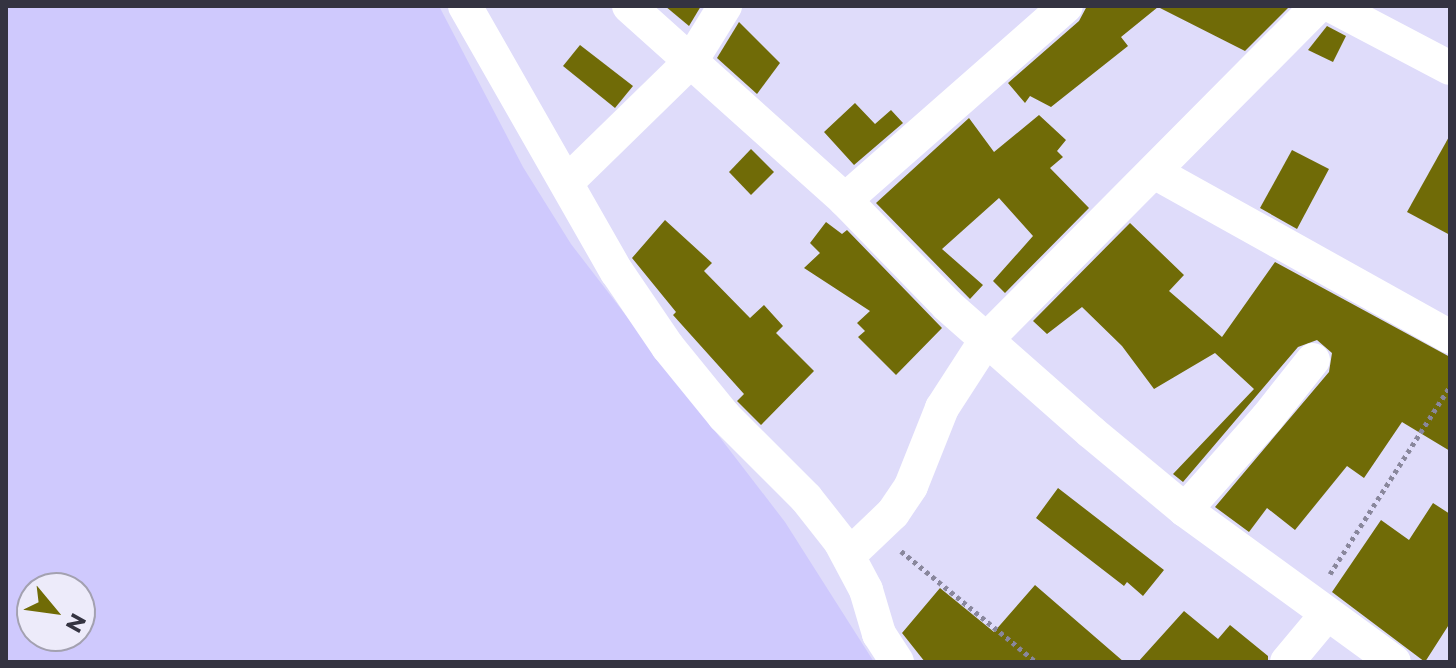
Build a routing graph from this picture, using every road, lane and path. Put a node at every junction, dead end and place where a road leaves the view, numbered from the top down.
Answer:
1 (465, 6) edge
2 (629, 6) edge
3 (725, 6) edge
4 (1066, 6) edge
5 (1318, 6) edge
6 (1332, 6) edge
7 (691, 61) junction
8 (1450, 68) edge
9 (1154, 172) junction
10 (567, 182) junction
11 (845, 200) junction
12 (1450, 337) edge
13 (986, 340) junction
14 (1313, 360) dead end
15 (1450, 386) edge
16 (1185, 510) junction
17 (877, 532) junction
18 (849, 555) junction
19 (1319, 607) junction
20 (897, 662) edge
21 (1036, 662) edge
22 (1287, 662) edge
23 (1394, 662) edge

1 - 10 street
2 - 7 street
3 - 7 street
4 - 11 street
5 - 9 street
6 - 8 street
7 - 10 street
7 - 11 street
9 - 12 street
9 - 13 street
10 - 18 street
11 - 13 street
13 - 16 street
13 - 17 street
14 - 16 street
15 - 19 path
16 - 19 street
17 - 18 street
17 - 21 path
18 - 20 street
19 - 22 street
19 - 23 street

